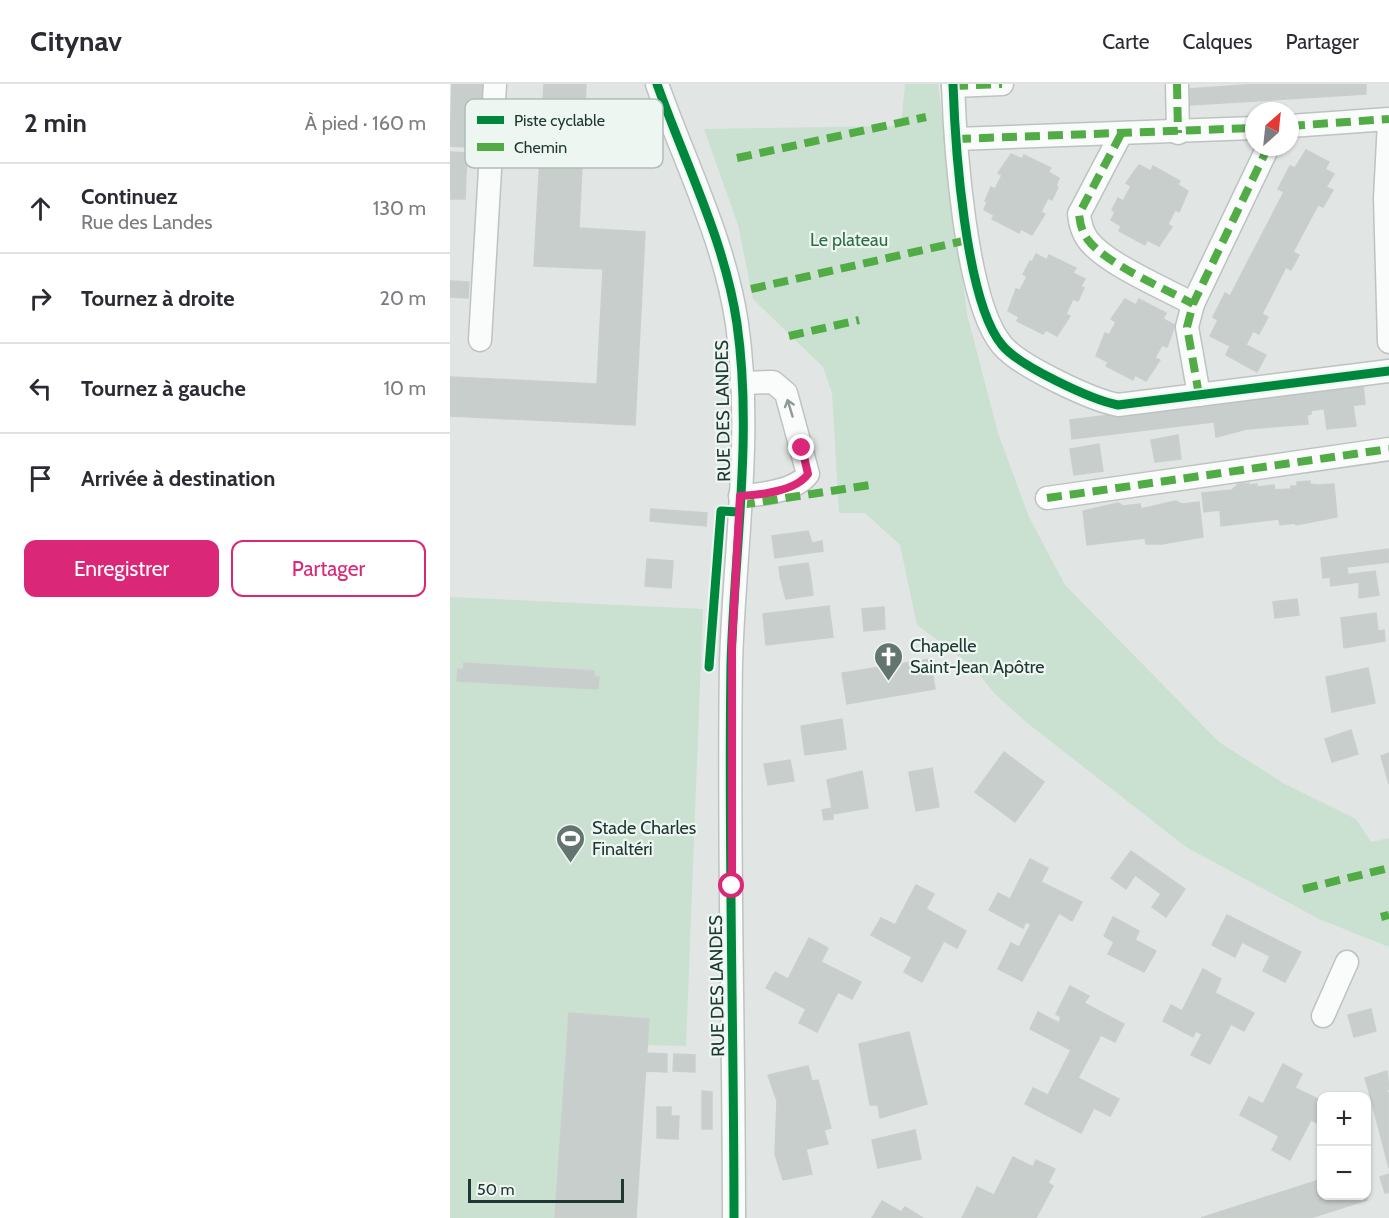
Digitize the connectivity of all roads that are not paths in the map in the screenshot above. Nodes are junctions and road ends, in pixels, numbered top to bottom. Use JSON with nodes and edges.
{"nodes":[{"id":1,"x":495,"y":84,"type":"edge"},
{"id":2,"x":657,"y":84,"type":"edge"},
{"id":3,"x":1002,"y":84,"type":"edge"},
{"id":4,"x":1177,"y":84,"type":"edge"},
{"id":5,"x":953,"y":85,"type":"edge"},
{"id":6,"x":494,"y":99,"type":"edge"},
{"id":7,"x":663,"y":99,"type":"edge"},
{"id":8,"x":663,"y":100,"type":"edge"},
{"id":9,"x":1389,"y":121,"type":"edge"},
{"id":10,"x":1299,"y":126,"type":"edge"},
{"id":11,"x":1245,"y":129,"type":"edge"},
{"id":12,"x":1178,"y":133,"type":"junction"},
{"id":13,"x":1121,"y":134,"type":"junction"},
{"id":14,"x":956,"y":140,"type":"junction"},
{"id":15,"x":1264,"y":156,"type":"edge"},
{"id":16,"x":490,"y":168,"type":"edge"},
{"id":17,"x":1193,"y":304,"type":"junction"},
{"id":18,"x":480,"y":340,"type":"dead end"},
{"id":19,"x":1389,"y":342,"type":"edge"},
{"id":20,"x":1389,"y":371,"type":"edge"},
{"id":21,"x":741,"y":382,"type":"junction"},
{"id":22,"x":1199,"y":395,"type":"junction"},
{"id":23,"x":1389,"y":449,"type":"edge"},
{"id":24,"x":740,"y":496,"type":"junction"},
{"id":25,"x":1047,"y":498,"type":"dead end"},
{"id":26,"x":1347,"y":962,"type":"dead end"},
{"id":27,"x":1323,"y":1016,"type":"dead end"},
{"id":28,"x":734,"y":1218,"type":"edge"}],
"edges":[{"from":1,"to":6,"type":"street"},
{"from":2,"to":7,"type":"street","name":"RUE DES LANDES"},
{"from":3,"to":5,"type":"street"},
{"from":4,"to":12,"type":"street"},
{"from":5,"to":14,"type":"street"},
{"from":8,"to":21,"type":"street","name":"RUE DES LANDES"},
{"from":9,"to":10,"type":"street"},
{"from":9,"to":19,"type":"street"},
{"from":11,"to":12,"type":"street"},
{"from":12,"to":13,"type":"street"},
{"from":13,"to":14,"type":"street"},
{"from":13,"to":17,"type":"street"},
{"from":14,"to":22,"type":"street"},
{"from":15,"to":17,"type":"street"},
{"from":16,"to":18,"type":"street"},
{"from":17,"to":22,"type":"street"},
{"from":20,"to":22,"type":"street"},
{"from":21,"to":24,"type":"street","name":"RUE DES LANDES"},
{"from":24,"to":21,"type":"street","one_way":true},
{"from":23,"to":25,"type":"street"},
{"from":24,"to":28,"type":"street","name":"RUE DES LANDES"},
{"from":26,"to":27,"type":"street"}]}
